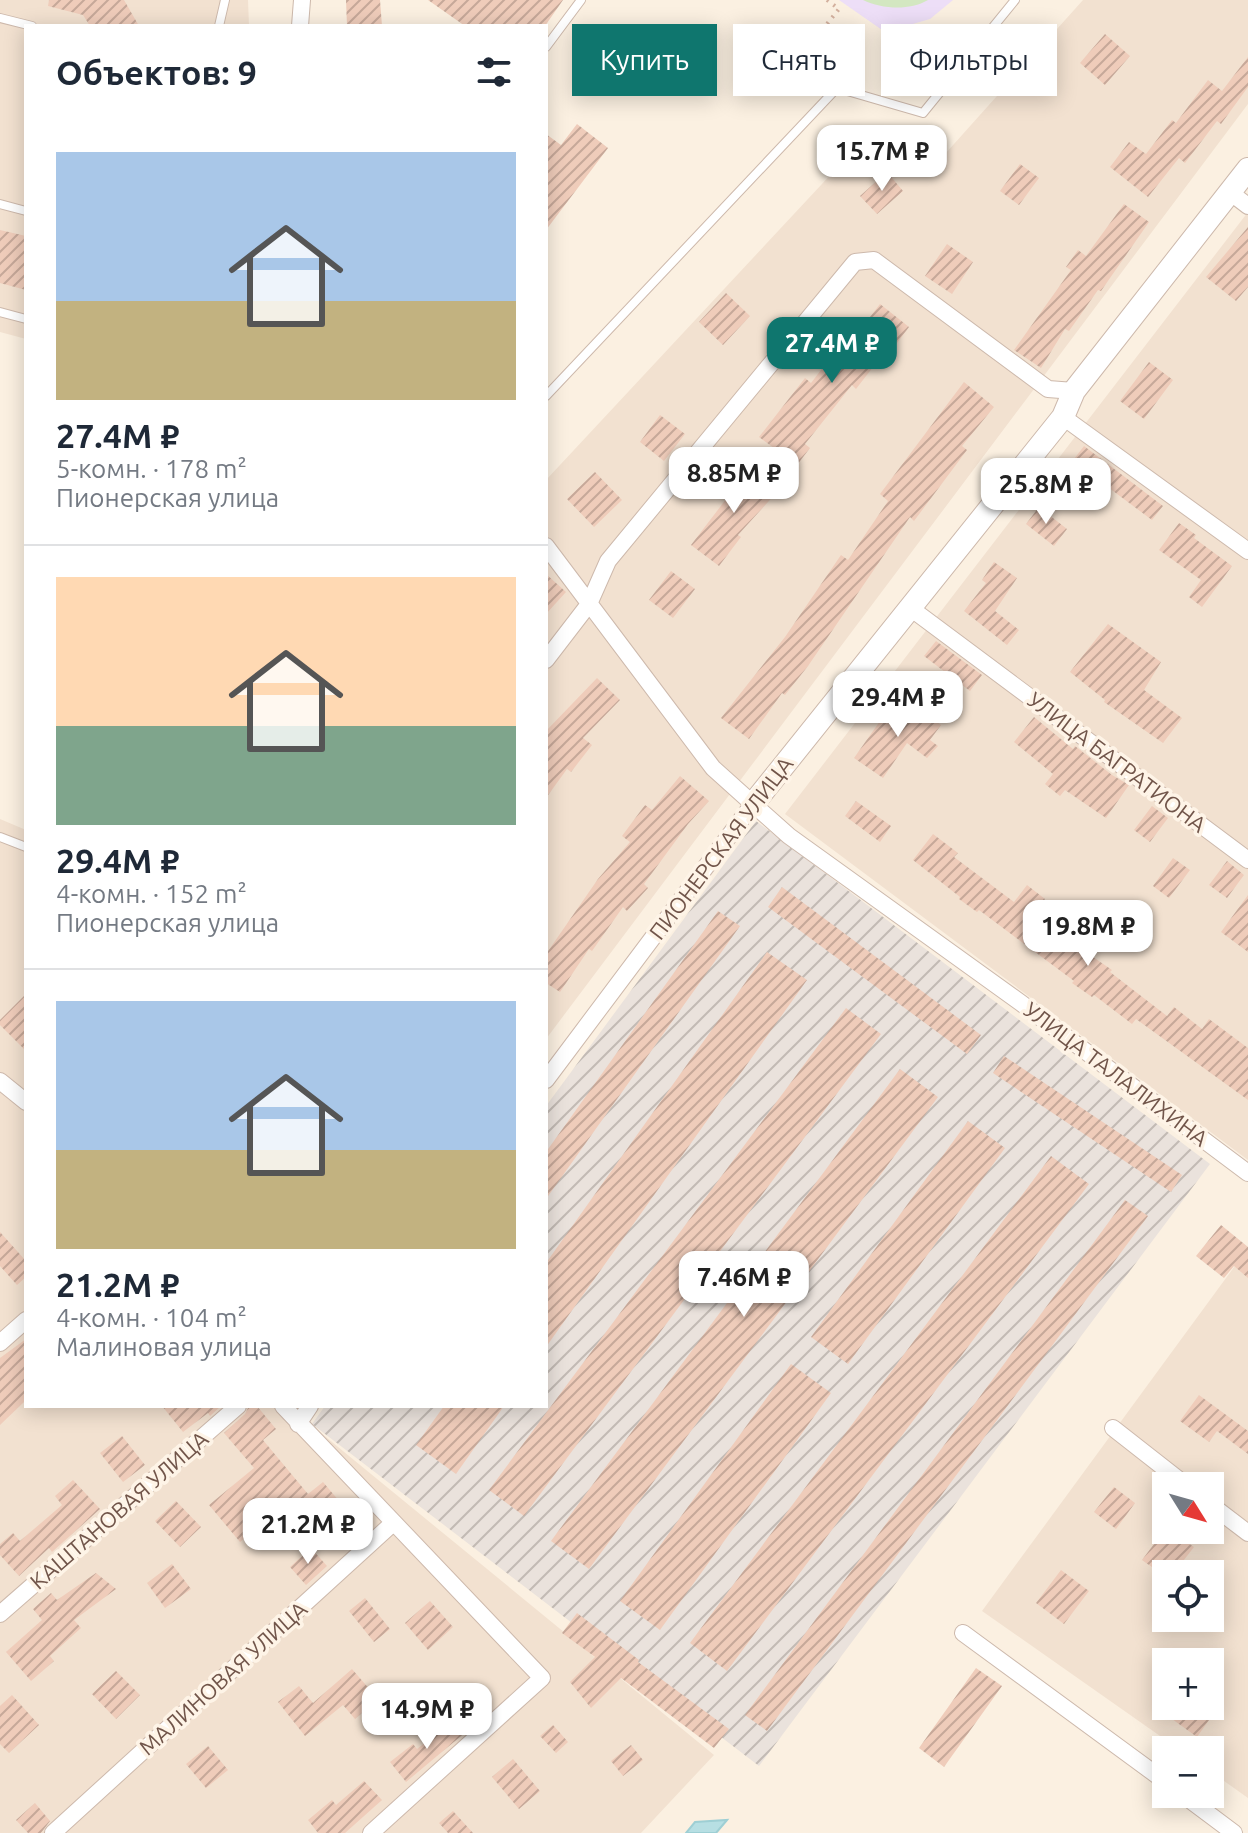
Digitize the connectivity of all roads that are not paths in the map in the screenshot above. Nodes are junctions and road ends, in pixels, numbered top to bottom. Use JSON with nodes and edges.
{"nodes":[{"id":1,"x":225,"y":0,"type":"edge"},
{"id":2,"x":302,"y":0,"type":"edge"},
{"id":3,"x":581,"y":0,"type":"edge"},
{"id":4,"x":1015,"y":0,"type":"edge"},
{"id":5,"x":0,"y":18,"type":"edge"},
{"id":6,"x":24,"y":24,"type":"edge"},
{"id":7,"x":219,"y":24,"type":"edge"},
{"id":8,"x":300,"y":24,"type":"edge"},
{"id":9,"x":548,"y":44,"type":"edge"},
{"id":10,"x":1248,"y":169,"type":"edge"},
{"id":11,"x":1240,"y":200,"type":"edge"},
{"id":12,"x":0,"y":204,"type":"edge"},
{"id":13,"x":24,"y":210,"type":"edge"},
{"id":14,"x":0,"y":312,"type":"edge"},
{"id":15,"x":24,"y":318,"type":"edge"},
{"id":16,"x":1074,"y":391,"type":"junction"},
{"id":17,"x":548,"y":394,"type":"edge"},
{"id":18,"x":1063,"y":417,"type":"junction"},
{"id":19,"x":548,"y":549,"type":"edge"},
{"id":20,"x":1248,"y":551,"type":"edge"},
{"id":21,"x":589,"y":604,"type":"junction"},
{"id":22,"x":909,"y":607,"type":"junction"},
{"id":23,"x":548,"y":657,"type":"edge"},
{"id":24,"x":753,"y":804,"type":"junction"},
{"id":25,"x":0,"y":837,"type":"edge"},
{"id":26,"x":24,"y":846,"type":"edge"},
{"id":27,"x":1248,"y":860,"type":"edge"},
{"id":28,"x":548,"y":1077,"type":"edge"},
{"id":29,"x":0,"y":1081,"type":"edge"},
{"id":30,"x":24,"y":1100,"type":"edge"},
{"id":31,"x":1248,"y":1173,"type":"edge"},
{"id":32,"x":24,"y":1322,"type":"edge"},
{"id":33,"x":0,"y":1343,"type":"edge"},
{"id":34,"x":236,"y":1408,"type":"edge"},
{"id":35,"x":285,"y":1408,"type":"edge"},
{"id":36,"x":309,"y":1408,"type":"edge"},
{"id":37,"x":298,"y":1424,"type":"junction"},
{"id":38,"x":1113,"y":1428,"type":"dead end"},
{"id":39,"x":1169,"y":1472,"type":"edge"},
{"id":40,"x":1224,"y":1515,"type":"edge"},
{"id":41,"x":393,"y":1523,"type":"junction"},
{"id":42,"x":1248,"y":1533,"type":"edge"},
{"id":43,"x":0,"y":1614,"type":"edge"},
{"id":44,"x":963,"y":1633,"type":"dead end"},
{"id":45,"x":1152,"y":1772,"type":"edge"},
{"id":46,"x":1201,"y":1808,"type":"edge"},
{"id":47,"x":53,"y":1833,"type":"edge"},
{"id":48,"x":371,"y":1833,"type":"edge"},
{"id":49,"x":1234,"y":1833,"type":"edge"}],
"edges":[{"from":1,"to":7,"type":"lane"},
{"from":2,"to":8,"type":"street"},
{"from":3,"to":9,"type":"lane"},
{"from":4,"to":17,"type":"lane"},
{"from":5,"to":6,"type":"lane"},
{"from":10,"to":11,"type":"street","name":"ПИОНЕРСКАЯ УЛИЦА"},
{"from":11,"to":16,"type":"street","name":"ПИОНЕРСКАЯ УЛИЦА"},
{"from":12,"to":13,"type":"lane"},
{"from":14,"to":15,"type":"lane"},
{"from":16,"to":18,"type":"street","name":"ПИОНЕРСКАЯ УЛИЦА"},
{"from":16,"to":21,"type":"street"},
{"from":18,"to":20,"type":"street"},
{"from":18,"to":22,"type":"street","name":"ПИОНЕРСКАЯ УЛИЦА"},
{"from":19,"to":21,"type":"street","name":"УЛИЦА ТАЛАЛИХИНА"},
{"from":21,"to":23,"type":"street"},
{"from":21,"to":24,"type":"street","name":"УЛИЦА ТАЛАЛИХИНА"},
{"from":22,"to":24,"type":"street","name":"ПИОНЕРСКАЯ УЛИЦА"},
{"from":22,"to":27,"type":"street","name":"УЛИЦА БАГРАТИОНА"},
{"from":24,"to":28,"type":"street","name":"ПИОНЕРСКАЯ УЛИЦА"},
{"from":24,"to":31,"type":"street","name":"УЛИЦА ТАЛАЛИХИНА"},
{"from":25,"to":26,"type":"lane"},
{"from":29,"to":30,"type":"street"},
{"from":32,"to":33,"type":"street"},
{"from":34,"to":43,"type":"street","name":"КАШТАНОВАЯ УЛИЦА"},
{"from":35,"to":37,"type":"street"},
{"from":36,"to":37,"type":"street"},
{"from":37,"to":41,"type":"street"},
{"from":38,"to":39,"type":"street"},
{"from":40,"to":42,"type":"street"},
{"from":41,"to":47,"type":"street","name":"МАЛИНОВАЯ УЛИЦА"},
{"from":41,"to":48,"type":"street"},
{"from":44,"to":45,"type":"street"},
{"from":46,"to":49,"type":"street"}]}
